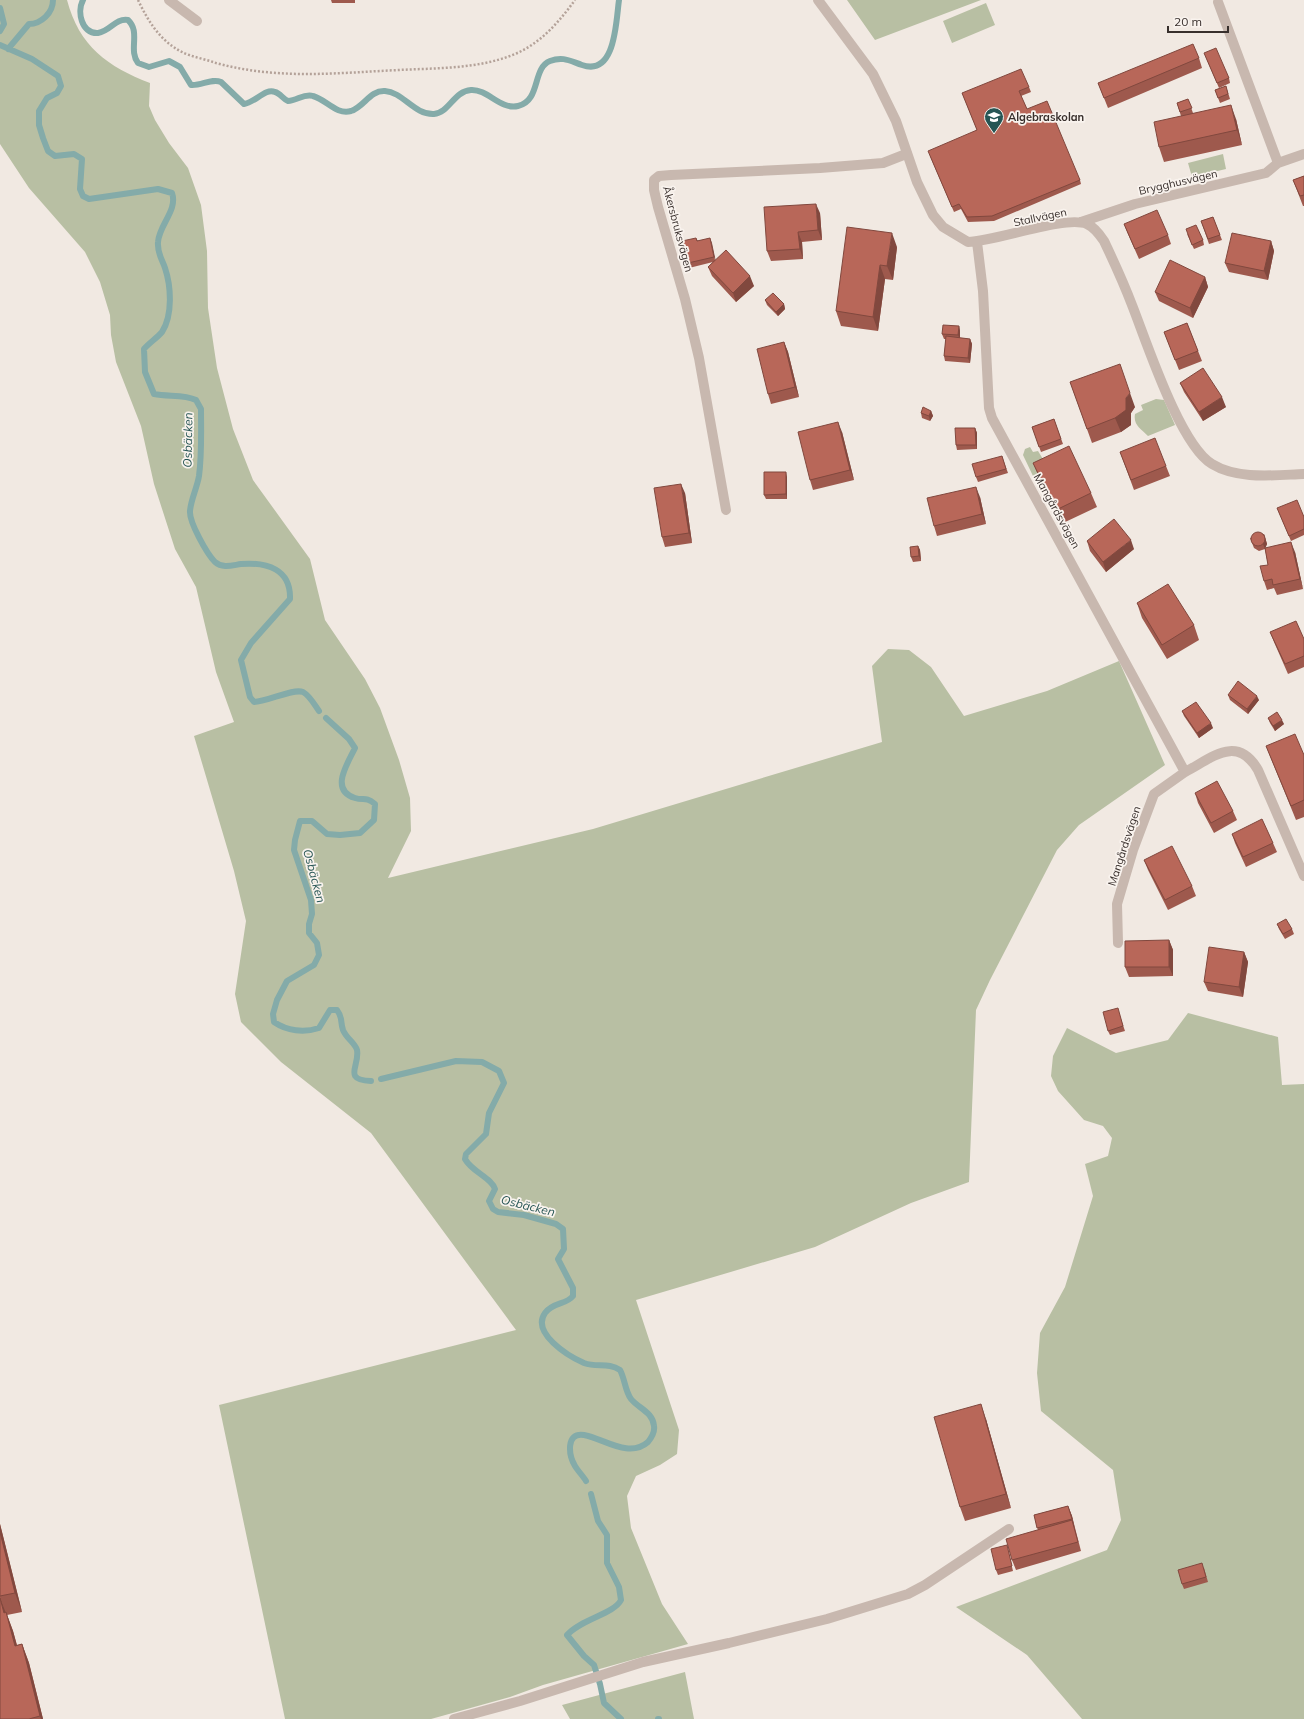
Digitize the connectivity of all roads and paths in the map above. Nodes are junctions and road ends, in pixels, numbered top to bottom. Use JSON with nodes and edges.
{"nodes":[{"id":1,"x":138,"y":0,"type":"edge"},
{"id":2,"x":169,"y":0,"type":"edge"},
{"id":3,"x":575,"y":0,"type":"edge"},
{"id":4,"x":818,"y":0,"type":"edge"},
{"id":5,"x":1218,"y":2,"type":"dead end"},
{"id":6,"x":196,"y":21,"type":"dead end"},
{"id":7,"x":906,"y":154,"type":"junction"},
{"id":8,"x":1304,"y":154,"type":"edge"},
{"id":9,"x":1278,"y":163,"type":"junction"},
{"id":10,"x":1080,"y":222,"type":"junction"},
{"id":11,"x":977,"y":242,"type":"junction"},
{"id":12,"x":1304,"y":474,"type":"edge"},
{"id":13,"x":726,"y":510,"type":"dead end"},
{"id":14,"x":1185,"y":772,"type":"junction"},
{"id":15,"x":1304,"y":876,"type":"edge"},
{"id":16,"x":1118,"y":943,"type":"dead end"},
{"id":17,"x":1009,"y":1529,"type":"dead end"},
{"id":18,"x":454,"y":1719,"type":"edge"}],
"edges":[{"from":1,"to":3,"type":"path"},
{"from":2,"to":6,"type":"street"},
{"from":4,"to":7,"type":"street","name":"Stallvägen"},
{"from":5,"to":9,"type":"street"},
{"from":7,"to":11,"type":"street","name":"Stallvägen"},
{"from":7,"to":13,"type":"street","name":"Åkersbruksvägen"},
{"from":8,"to":9,"type":"street","name":"Brygghusvägen"},
{"from":9,"to":10,"type":"street","name":"Brygghusvägen"},
{"from":10,"to":11,"type":"street","name":"Stallvägen"},
{"from":10,"to":12,"type":"street","name":"Stallvägen"},
{"from":11,"to":14,"type":"street","name":"Mangårdsvägen"},
{"from":14,"to":15,"type":"street","name":"Mangårdsvägen"},
{"from":14,"to":16,"type":"street","name":"Mangårdsvägen"},
{"from":17,"to":18,"type":"street"}]}
